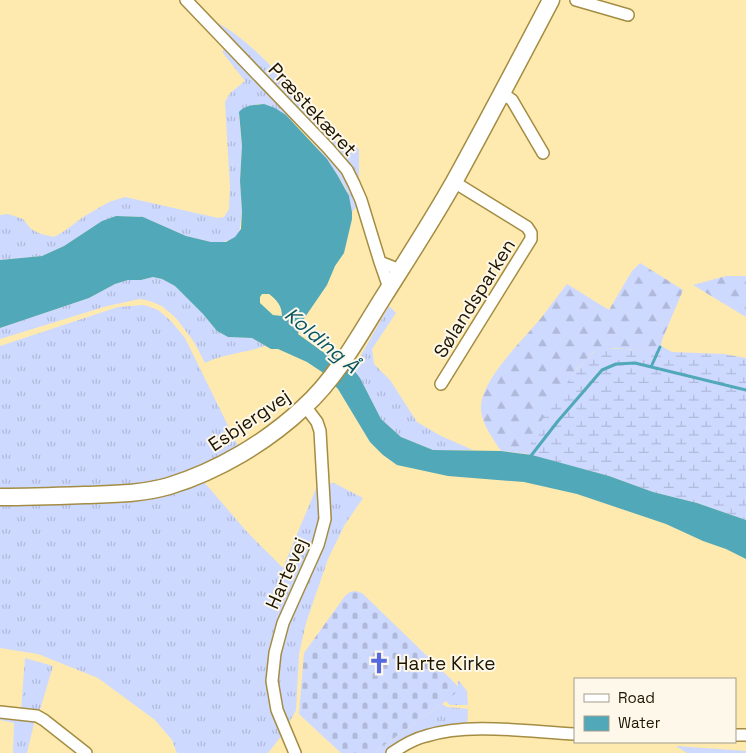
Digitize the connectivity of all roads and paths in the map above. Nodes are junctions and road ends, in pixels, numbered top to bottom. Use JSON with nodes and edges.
{"nodes":[{"id":1,"x":186,"y":0,"type":"edge"},
{"id":2,"x":551,"y":0,"type":"edge"},
{"id":3,"x":576,"y":0,"type":"edge"},
{"id":4,"x":628,"y":14,"type":"dead end"},
{"id":5,"x":502,"y":94,"type":"junction"},
{"id":6,"x":543,"y":153,"type":"dead end"},
{"id":7,"x":454,"y":182,"type":"junction"},
{"id":8,"x":380,"y":262,"type":"junction"},
{"id":9,"x":400,"y":270,"type":"junction"},
{"id":10,"x":389,"y":288,"type":"junction"},
{"id":11,"x":441,"y":384,"type":"dead end"},
{"id":12,"x":306,"y":406,"type":"junction"},
{"id":13,"x":0,"y":497,"type":"edge"},
{"id":14,"x":0,"y":712,"type":"edge"},
{"id":15,"x":574,"y":734,"type":"edge"},
{"id":16,"x":86,"y":753,"type":"edge"},
{"id":17,"x":295,"y":753,"type":"edge"},
{"id":18,"x":392,"y":753,"type":"edge"}],
"edges":[{"from":1,"to":8,"type":"street","name":"Præstekæret"},
{"from":2,"to":5,"type":"main road","name":"Esbjergvej"},
{"from":3,"to":4,"type":"street"},
{"from":5,"to":6,"type":"street"},
{"from":5,"to":7,"type":"main road","name":"Esbjergvej"},
{"from":7,"to":9,"type":"main road","name":"Esbjergvej"},
{"from":7,"to":11,"type":"street","name":"Sølandsparken"},
{"from":8,"to":9,"type":"street"},
{"from":8,"to":10,"type":"street","name":"Præstekæret"},
{"from":9,"to":10,"type":"main road","name":"Esbjergvej"},
{"from":10,"to":12,"type":"main road","name":"Esbjergvej"},
{"from":12,"to":13,"type":"main road","name":"Esbjergvej"},
{"from":12,"to":17,"type":"street","name":"Hartevej"},
{"from":14,"to":16,"type":"street"},
{"from":15,"to":18,"type":"street"}]}
